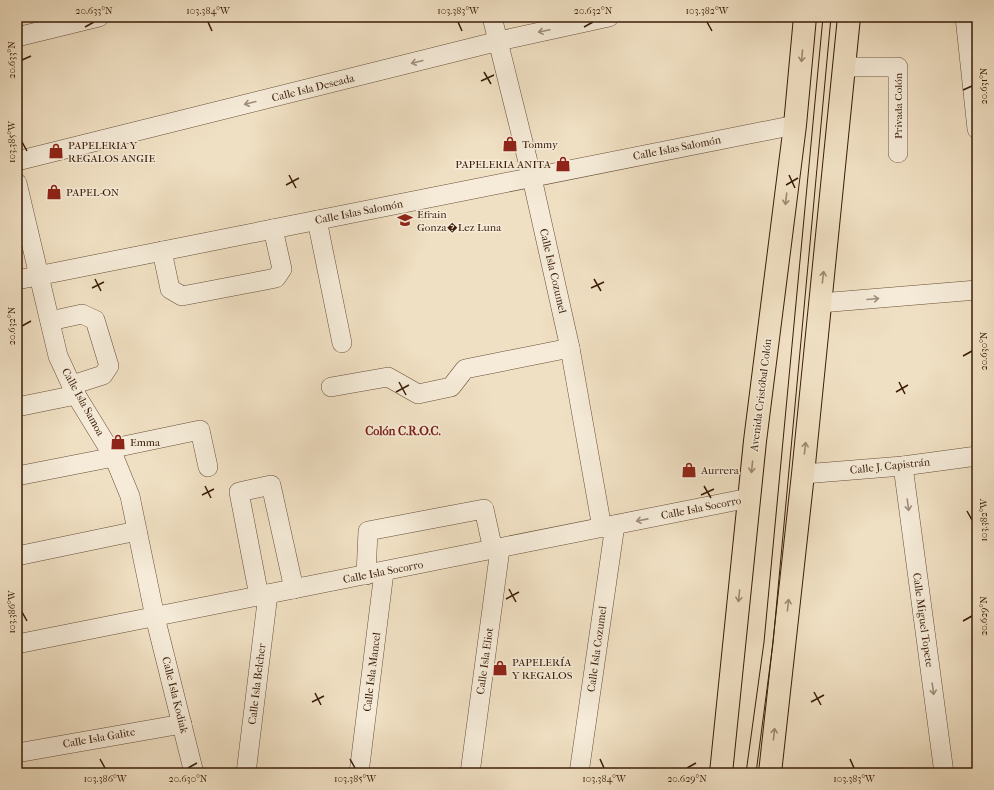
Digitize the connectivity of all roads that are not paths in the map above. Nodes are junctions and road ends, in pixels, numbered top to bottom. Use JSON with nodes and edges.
{"nodes":[{"id":1,"x":98,"y":17,"type":"edge"},
{"id":2,"x":492,"y":17,"type":"edge"},
{"id":3,"x":609,"y":17,"type":"edge"},
{"id":4,"x":805,"y":17,"type":"edge"},
{"id":5,"x":849,"y":17,"type":"edge"},
{"id":6,"x":965,"y":17,"type":"edge"},
{"id":7,"x":17,"y":37,"type":"edge"},
{"id":8,"x":499,"y":41,"type":"junction"},
{"id":9,"x":843,"y":67,"type":"junction"},
{"id":10,"x":795,"y":125,"type":"junction"},
{"id":11,"x":977,"y":129,"type":"edge"},
{"id":12,"x":898,"y":153,"type":"dead end"},
{"id":13,"x":17,"y":161,"type":"edge"},
{"id":14,"x":532,"y":178,"type":"junction"},
{"id":15,"x":17,"y":183,"type":"edge"},
{"id":16,"x":317,"y":220,"type":"junction"},
{"id":17,"x":273,"y":229,"type":"junction"},
{"id":18,"x":162,"y":251,"type":"junction"},
{"id":19,"x":40,"y":275,"type":"junction"},
{"id":20,"x":17,"y":280,"type":"edge"},
{"id":21,"x":977,"y":290,"type":"edge"},
{"id":22,"x":820,"y":303,"type":"junction"},
{"id":23,"x":50,"y":321,"type":"junction"},
{"id":24,"x":342,"y":343,"type":"dead end"},
{"id":25,"x":570,"y":348,"type":"junction"},
{"id":26,"x":331,"y":387,"type":"dead end"},
{"id":27,"x":74,"y":390,"type":"junction"},
{"id":28,"x":17,"y":407,"type":"edge"},
{"id":29,"x":111,"y":453,"type":"junction"},
{"id":30,"x":977,"y":456,"type":"edge"},
{"id":31,"x":903,"y":466,"type":"junction"},
{"id":32,"x":208,"y":467,"type":"dead end"},
{"id":33,"x":803,"y":474,"type":"junction"},
{"id":34,"x":17,"y":476,"type":"edge"},
{"id":35,"x":749,"y":498,"type":"junction"},
{"id":36,"x":608,"y":527,"type":"junction"},
{"id":37,"x":137,"y":531,"type":"junction"},
{"id":38,"x":496,"y":549,"type":"junction"},
{"id":39,"x":17,"y":556,"type":"edge"},
{"id":40,"x":375,"y":574,"type":"junction"},
{"id":41,"x":294,"y":590,"type":"junction"},
{"id":42,"x":264,"y":595,"type":"junction"},
{"id":43,"x":155,"y":617,"type":"junction"},
{"id":44,"x":17,"y":644,"type":"edge"},
{"id":45,"x":182,"y":724,"type":"junction"},
{"id":46,"x":17,"y":753,"type":"edge"},
{"id":47,"x":194,"y":773,"type":"edge"},
{"id":48,"x":246,"y":773,"type":"edge"},
{"id":49,"x":359,"y":773,"type":"edge"},
{"id":50,"x":470,"y":773,"type":"edge"},
{"id":51,"x":579,"y":773,"type":"edge"},
{"id":52,"x":721,"y":773,"type":"edge"},
{"id":53,"x":770,"y":773,"type":"edge"},
{"id":54,"x":944,"y":773,"type":"edge"}],
"edges":[{"from":1,"to":7,"type":"street"},
{"from":2,"to":8,"type":"street","name":"Calle Isla Cozumel"},
{"from":3,"to":8,"type":"street","name":"Calle Isla Deseada","one_way":true},
{"from":4,"to":10,"type":"main road","name":"Avenida Cristóbal Colón","one_way":true},
{"from":5,"to":9,"type":"main road"},
{"from":6,"to":11,"type":"street"},
{"from":8,"to":13,"type":"street","name":"Calle Isla Deseada","one_way":true},
{"from":8,"to":14,"type":"street","name":"Calle Isla Cozumel"},
{"from":9,"to":12,"type":"street","name":"Privada Colón"},
{"from":22,"to":9,"type":"main road","one_way":true},
{"from":10,"to":14,"type":"street","name":"Calle Islas Salomón"},
{"from":10,"to":35,"type":"main road","name":"Avenida Cristóbal Colón","one_way":true},
{"from":14,"to":16,"type":"street","name":"Calle Islas Salomón"},
{"from":14,"to":25,"type":"street","name":"Calle Isla Cozumel"},
{"from":15,"to":19,"type":"street","name":"Calle Isla Samoa"},
{"from":16,"to":17,"type":"street","name":"Calle Islas Salomón"},
{"from":16,"to":24,"type":"street"},
{"from":17,"to":18,"type":"street","name":"Calle Islas Salomón"},
{"from":17,"to":18,"type":"street"},
{"from":18,"to":19,"type":"street","name":"Calle Islas Salomón"},
{"from":19,"to":20,"type":"street","name":"Calle Islas Salomón"},
{"from":19,"to":23,"type":"street","name":"Calle Isla Samoa"},
{"from":22,"to":21,"type":"street","one_way":true},
{"from":33,"to":22,"type":"main road","one_way":true},
{"from":23,"to":27,"type":"street","name":"Calle Isla Samoa"},
{"from":23,"to":27,"type":"street"},
{"from":25,"to":26,"type":"street"},
{"from":25,"to":36,"type":"street","name":"Calle Isla Cozumel"},
{"from":27,"to":28,"type":"street"},
{"from":27,"to":29,"type":"street","name":"Calle Isla Samoa"},
{"from":29,"to":32,"type":"street"},
{"from":29,"to":34,"type":"street"},
{"from":29,"to":37,"type":"street","name":"Calle Isla Samoa"},
{"from":30,"to":31,"type":"street","name":"Calle J. Capistrán"},
{"from":31,"to":33,"type":"street","name":"Calle J. Capistrán"},
{"from":31,"to":54,"type":"street","name":"Calle Miguel Topete","one_way":true},
{"from":53,"to":33,"type":"main road","one_way":true},
{"from":35,"to":36,"type":"street","name":"Calle Isla Socorro","one_way":true},
{"from":35,"to":52,"type":"main road","name":"Avenida Cristóbal Colón","one_way":true},
{"from":36,"to":38,"type":"street","name":"Calle Isla Socorro"},
{"from":36,"to":51,"type":"street","name":"Calle Isla Cozumel"},
{"from":37,"to":39,"type":"street"},
{"from":37,"to":43,"type":"street","name":"Calle Isla Samoa"},
{"from":38,"to":40,"type":"street","name":"Calle Isla Socorro"},
{"from":38,"to":40,"type":"street","name":"Calle Isla Mancel"},
{"from":38,"to":50,"type":"street","name":"Calle Isla Eliot"},
{"from":40,"to":41,"type":"street","name":"Calle Isla Socorro"},
{"from":40,"to":49,"type":"street","name":"Calle Isla Mancel"},
{"from":41,"to":42,"type":"street","name":"Calle Isla Socorro"},
{"from":41,"to":42,"type":"street","name":"Calle Isla Belcher"},
{"from":42,"to":43,"type":"street","name":"Calle Isla Socorro"},
{"from":42,"to":48,"type":"street","name":"Calle Isla Belcher"},
{"from":43,"to":44,"type":"street","name":"Calle Isla Socorro"},
{"from":43,"to":45,"type":"street","name":"Calle Isla Kodiak"},
{"from":45,"to":46,"type":"street","name":"Calle Isla Galite"},
{"from":45,"to":47,"type":"street","name":"Calle Isla Kodiak"}]}
